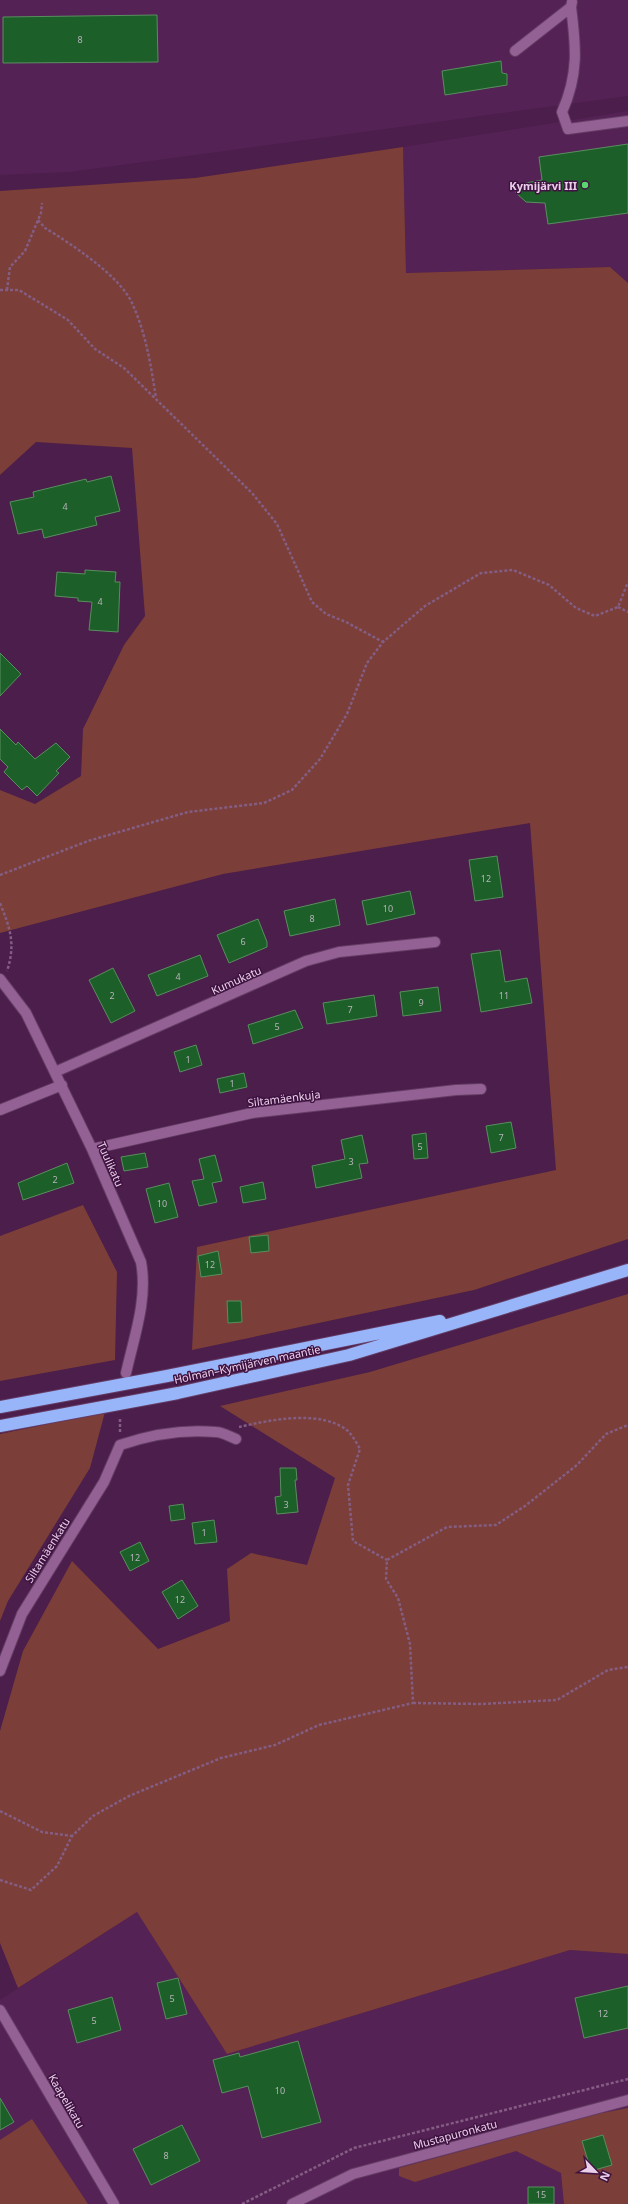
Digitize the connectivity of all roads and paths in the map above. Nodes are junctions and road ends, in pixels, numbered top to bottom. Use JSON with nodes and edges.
{"nodes":[{"id":1,"x":572,"y":3,"type":"edge"},
{"id":2,"x":515,"y":51,"type":"dead end"},
{"id":3,"x":628,"y":122,"type":"edge"},
{"id":4,"x":42,"y":203,"type":"dead end"},
{"id":5,"x":38,"y":220,"type":"junction"},
{"id":6,"x":0,"y":290,"type":"edge"},
{"id":7,"x":7,"y":290,"type":"junction"},
{"id":8,"x":157,"y":400,"type":"junction"},
{"id":9,"x":628,"y":582,"type":"edge"},
{"id":10,"x":618,"y":607,"type":"junction"},
{"id":11,"x":628,"y":612,"type":"edge"},
{"id":12,"x":383,"y":642,"type":"junction"},
{"id":13,"x":0,"y":874,"type":"edge"},
{"id":14,"x":0,"y":902,"type":"edge"},
{"id":15,"x":435,"y":942,"type":"dead end"},
{"id":16,"x":2,"y":981,"type":"edge"},
{"id":17,"x":55,"y":1072,"type":"junction"},
{"id":18,"x":62,"y":1085,"type":"junction"},
{"id":19,"x":481,"y":1089,"type":"dead end"},
{"id":20,"x":0,"y":1110,"type":"edge"},
{"id":21,"x":92,"y":1149,"type":"junction"},
{"id":22,"x":628,"y":1270,"type":"edge"},
{"id":23,"x":496,"y":1310,"type":"junction"},
{"id":24,"x":126,"y":1373,"type":"dead end"},
{"id":25,"x":0,"y":1407,"type":"edge"},
{"id":26,"x":628,"y":1425,"type":"edge"},
{"id":27,"x":0,"y":1426,"type":"edge"},
{"id":28,"x":218,"y":1432,"type":"junction"},
{"id":29,"x":236,"y":1439,"type":"dead end"},
{"id":30,"x":387,"y":1560,"type":"junction"},
{"id":31,"x":628,"y":1667,"type":"edge"},
{"id":32,"x":0,"y":1671,"type":"edge"},
{"id":33,"x":413,"y":1703,"type":"junction"},
{"id":34,"x":0,"y":1811,"type":"edge"},
{"id":35,"x":72,"y":1836,"type":"junction"},
{"id":36,"x":0,"y":1880,"type":"edge"},
{"id":37,"x":0,"y":2010,"type":"edge"},
{"id":38,"x":628,"y":2079,"type":"edge"},
{"id":39,"x":628,"y":2100,"type":"edge"},
{"id":40,"x":114,"y":2204,"type":"edge"},
{"id":41,"x":242,"y":2204,"type":"edge"},
{"id":42,"x":292,"y":2204,"type":"edge"}],
"edges":[{"from":1,"to":2,"type":"street"},
{"from":1,"to":3,"type":"street"},
{"from":4,"to":5,"type":"path"},
{"from":5,"to":7,"type":"path"},
{"from":5,"to":8,"type":"path"},
{"from":6,"to":7,"type":"path"},
{"from":7,"to":8,"type":"path"},
{"from":8,"to":12,"type":"path"},
{"from":9,"to":10,"type":"path"},
{"from":10,"to":11,"type":"path"},
{"from":10,"to":12,"type":"path"},
{"from":12,"to":13,"type":"path"},
{"from":14,"to":16,"type":"path"},
{"from":15,"to":17,"type":"street","name":"Kumukatu"},
{"from":16,"to":17,"type":"street","name":"Tuulikatu"},
{"from":17,"to":18,"type":"street","name":"Tuulikatu"},
{"from":18,"to":20,"type":"street"},
{"from":18,"to":21,"type":"street","name":"Tuulikatu"},
{"from":19,"to":21,"type":"street","name":"Siltamäenkuja"},
{"from":21,"to":24,"type":"street","name":"Tuulikatu"},
{"from":22,"to":23,"type":"highway","name":"Holman–Kymijärven maantie"},
{"from":23,"to":25,"type":"highway","name":"Holman–Kymijärven maantie"},
{"from":23,"to":27,"type":"highway","name":"Holman–Kymijärven maantie"},
{"from":26,"to":30,"type":"path"},
{"from":28,"to":29,"type":"street"},
{"from":28,"to":30,"type":"path"},
{"from":28,"to":32,"type":"street","name":"Siltamäenkatu"},
{"from":30,"to":33,"type":"path"},
{"from":31,"to":33,"type":"path"},
{"from":33,"to":35,"type":"path"},
{"from":34,"to":35,"type":"path"},
{"from":35,"to":36,"type":"path"},
{"from":37,"to":40,"type":"street","name":"Kaapelikatu"},
{"from":38,"to":41,"type":"path"},
{"from":39,"to":42,"type":"street","name":"Mustapuronkatu"}]}
